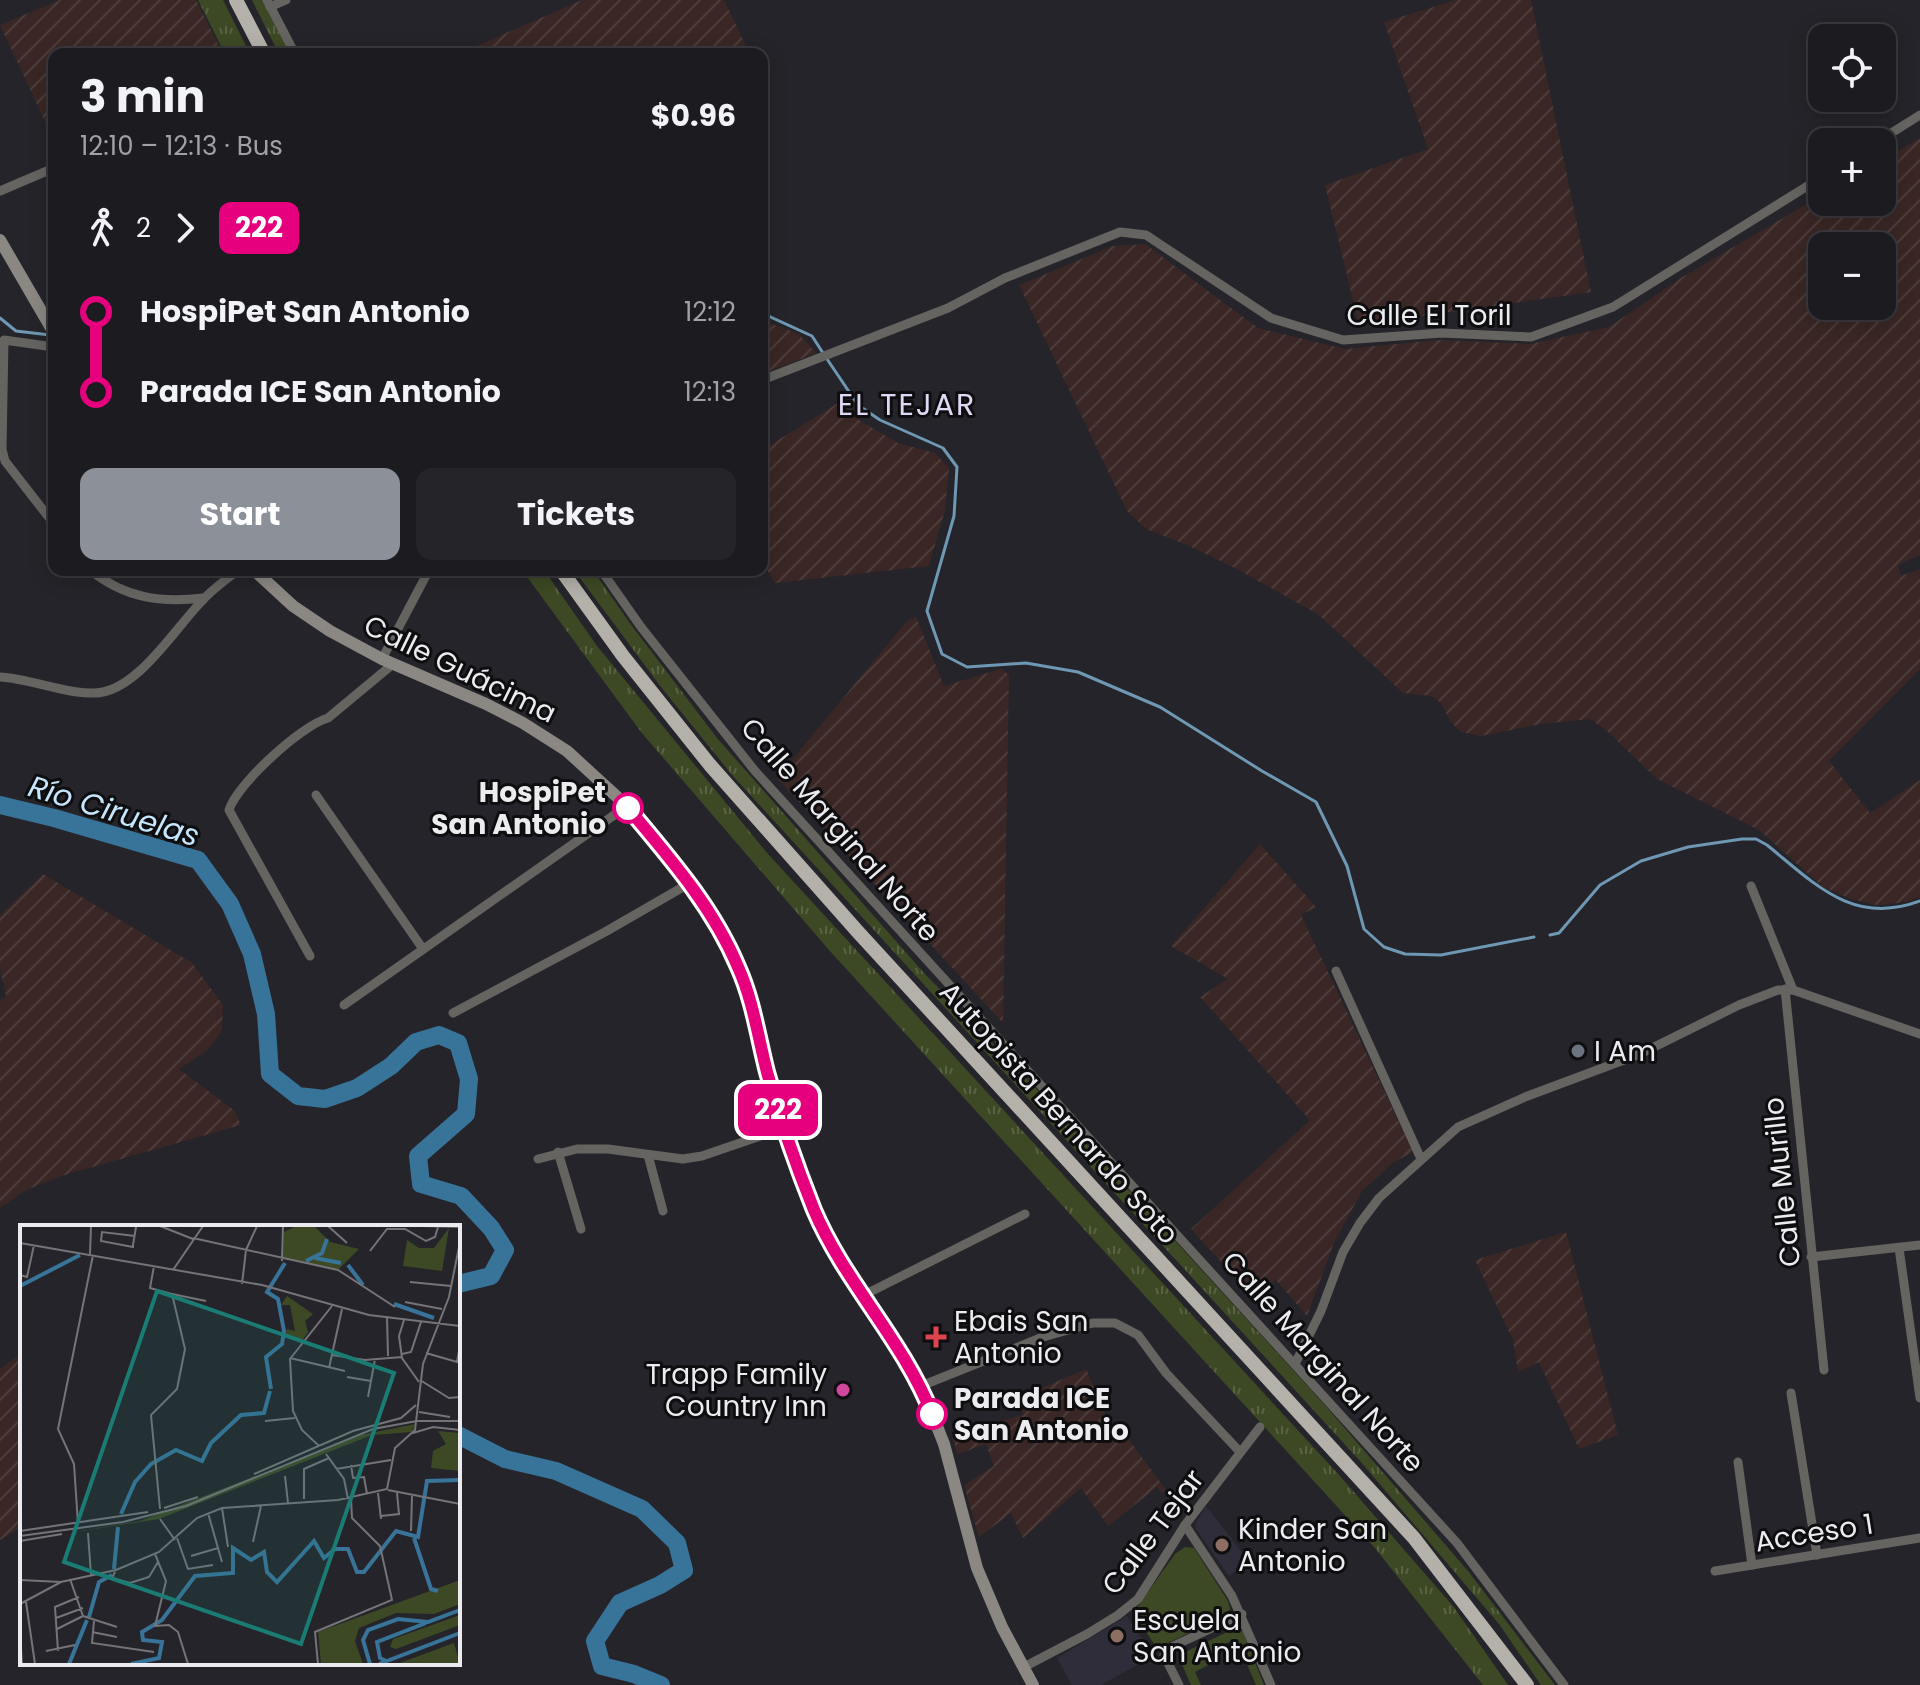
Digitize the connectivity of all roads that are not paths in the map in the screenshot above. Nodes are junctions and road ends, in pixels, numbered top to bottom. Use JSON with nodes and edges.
{"nodes":[{"id":1,"x":236,"y":0,"type":"edge"},
{"id":2,"x":286,"y":0,"type":"edge"},
{"id":3,"x":268,"y":3,"type":"edge"},
{"id":4,"x":261,"y":48,"type":"edge"},
{"id":5,"x":292,"y":48,"type":"edge"},
{"id":6,"x":1920,"y":115,"type":"edge"},
{"id":7,"x":1896,"y":130,"type":"edge"},
{"id":8,"x":48,"y":171,"type":"edge"},
{"id":9,"x":1808,"y":186,"type":"edge"},
{"id":10,"x":0,"y":191,"type":"edge"},
{"id":11,"x":0,"y":240,"type":"edge"},
{"id":12,"x":48,"y":324,"type":"edge"},
{"id":13,"x":48,"y":346,"type":"edge"},
{"id":14,"x":768,"y":378,"type":"edge"},
{"id":15,"x":48,"y":517,"type":"edge"},
{"id":16,"x":99,"y":576,"type":"edge"},
{"id":17,"x":230,"y":576,"type":"edge"},
{"id":18,"x":260,"y":576,"type":"edge"},
{"id":19,"x":427,"y":576,"type":"edge"},
{"id":20,"x":565,"y":576,"type":"edge"},
{"id":21,"x":605,"y":576,"type":"edge"},
{"id":22,"x":203,"y":598,"type":"junction"},
{"id":23,"x":391,"y":663,"type":"junction"},
{"id":24,"x":0,"y":677,"type":"edge"},
{"id":25,"x":316,"y":795,"type":"dead end"},
{"id":26,"x":627,"y":806,"type":"junction"},
{"id":27,"x":690,"y":883,"type":"junction"},
{"id":28,"x":1751,"y":886,"type":"dead end"},
{"id":29,"x":423,"y":949,"type":"junction"},
{"id":30,"x":310,"y":956,"type":"dead end"},
{"id":31,"x":1336,"y":971,"type":"dead end"},
{"id":32,"x":1789,"y":990,"type":"junction"},
{"id":33,"x":344,"y":1005,"type":"dead end"},
{"id":34,"x":453,"y":1013,"type":"dead end"},
{"id":35,"x":1920,"y":1034,"type":"edge"},
{"id":36,"x":784,"y":1128,"type":"junction"},
{"id":37,"x":558,"y":1152,"type":"junction"},
{"id":38,"x":648,"y":1155,"type":"junction"},
{"id":39,"x":538,"y":1159,"type":"dead end"},
{"id":40,"x":1421,"y":1159,"type":"junction"},
{"id":41,"x":663,"y":1211,"type":"dead end"},
{"id":42,"x":1025,"y":1214,"type":"dead end"},
{"id":43,"x":581,"y":1229,"type":"dead end"},
{"id":44,"x":1920,"y":1245,"type":"edge"},
{"id":45,"x":1899,"y":1248,"type":"junction"},
{"id":46,"x":1811,"y":1257,"type":"junction"},
{"id":47,"x":862,"y":1296,"type":"junction"},
{"id":48,"x":1295,"y":1364,"type":"junction"},
{"id":49,"x":1824,"y":1370,"type":"dead end"},
{"id":50,"x":921,"y":1386,"type":"junction"},
{"id":51,"x":1791,"y":1393,"type":"dead end"},
{"id":52,"x":1920,"y":1398,"type":"edge"},
{"id":53,"x":1260,"y":1427,"type":"dead end"},
{"id":54,"x":1240,"y":1452,"type":"junction"},
{"id":55,"x":1738,"y":1462,"type":"dead end"},
{"id":56,"x":1185,"y":1525,"type":"junction"},
{"id":57,"x":1920,"y":1538,"type":"edge"},
{"id":58,"x":1817,"y":1555,"type":"junction"},
{"id":59,"x":1752,"y":1565,"type":"junction"},
{"id":60,"x":1715,"y":1571,"type":"dead end"},
{"id":61,"x":1242,"y":1614,"type":"junction"},
{"id":62,"x":1024,"y":1667,"type":"junction"},
{"id":63,"x":1030,"y":1684,"type":"edge"},
{"id":64,"x":1179,"y":1685,"type":"edge"},
{"id":65,"x":1271,"y":1685,"type":"edge"},
{"id":66,"x":1527,"y":1685,"type":"edge"},
{"id":67,"x":1564,"y":1685,"type":"edge"}],
"edges":[{"from":1,"to":4,"type":"highway"},
{"from":2,"to":3,"type":"street"},
{"from":3,"to":5,"type":"street"},
{"from":6,"to":7,"type":"street"},
{"from":8,"to":10,"type":"street"},
{"from":9,"to":14,"type":"street","name":"Calle El Toril"},
{"from":11,"to":12,"type":"main road"},
{"from":13,"to":15,"type":"street"},
{"from":16,"to":22,"type":"street"},
{"from":17,"to":22,"type":"street"},
{"from":18,"to":23,"type":"main road","name":"Calle Guácima"},
{"from":19,"to":23,"type":"street"},
{"from":20,"to":66,"type":"highway","name":"Autopista Bernardo Soto"},
{"from":21,"to":48,"type":"street","name":"Calle Marginal Norte"},
{"from":22,"to":24,"type":"street"},
{"from":23,"to":26,"type":"main road","name":"Calle Guácima"},
{"from":23,"to":30,"type":"street"},
{"from":25,"to":29,"type":"street"},
{"from":26,"to":27,"type":"main road","name":"Calle Guácima"},
{"from":26,"to":29,"type":"street"},
{"from":27,"to":34,"type":"street"},
{"from":27,"to":36,"type":"main road","name":"Calle Guácima"},
{"from":28,"to":32,"type":"street","name":"Calle Murillo"},
{"from":29,"to":33,"type":"street"},
{"from":31,"to":40,"type":"street"},
{"from":32,"to":35,"type":"street"},
{"from":32,"to":40,"type":"street"},
{"from":32,"to":46,"type":"street","name":"Calle Murillo"},
{"from":36,"to":38,"type":"street"},
{"from":36,"to":47,"type":"main road","name":"Calle Guácima"},
{"from":37,"to":38,"type":"street"},
{"from":37,"to":39,"type":"street"},
{"from":37,"to":43,"type":"street"},
{"from":38,"to":41,"type":"street"},
{"from":40,"to":48,"type":"street"},
{"from":42,"to":47,"type":"street"},
{"from":44,"to":45,"type":"street"},
{"from":45,"to":46,"type":"street"},
{"from":45,"to":52,"type":"street"},
{"from":46,"to":49,"type":"street","name":"Calle Murillo"},
{"from":47,"to":50,"type":"main road","name":"Calle Guácima"},
{"from":48,"to":67,"type":"street","name":"Calle Marginal Norte"},
{"from":50,"to":54,"type":"street"},
{"from":50,"to":62,"type":"main road","name":"Calle Guácima"},
{"from":51,"to":58,"type":"street"},
{"from":53,"to":54,"type":"street","name":"Calle Tejar"},
{"from":54,"to":56,"type":"street","name":"Calle Tejar"},
{"from":55,"to":59,"type":"street"},
{"from":56,"to":61,"type":"street"},
{"from":56,"to":62,"type":"street","name":"Calle Tejar"},
{"from":57,"to":58,"type":"street","name":"Acceso 1"},
{"from":58,"to":59,"type":"street","name":"Acceso 1"},
{"from":59,"to":60,"type":"street","name":"Acceso 1"},
{"from":61,"to":64,"type":"street"},
{"from":61,"to":65,"type":"street"},
{"from":62,"to":63,"type":"main road","name":"Calle Guácima"}]}
